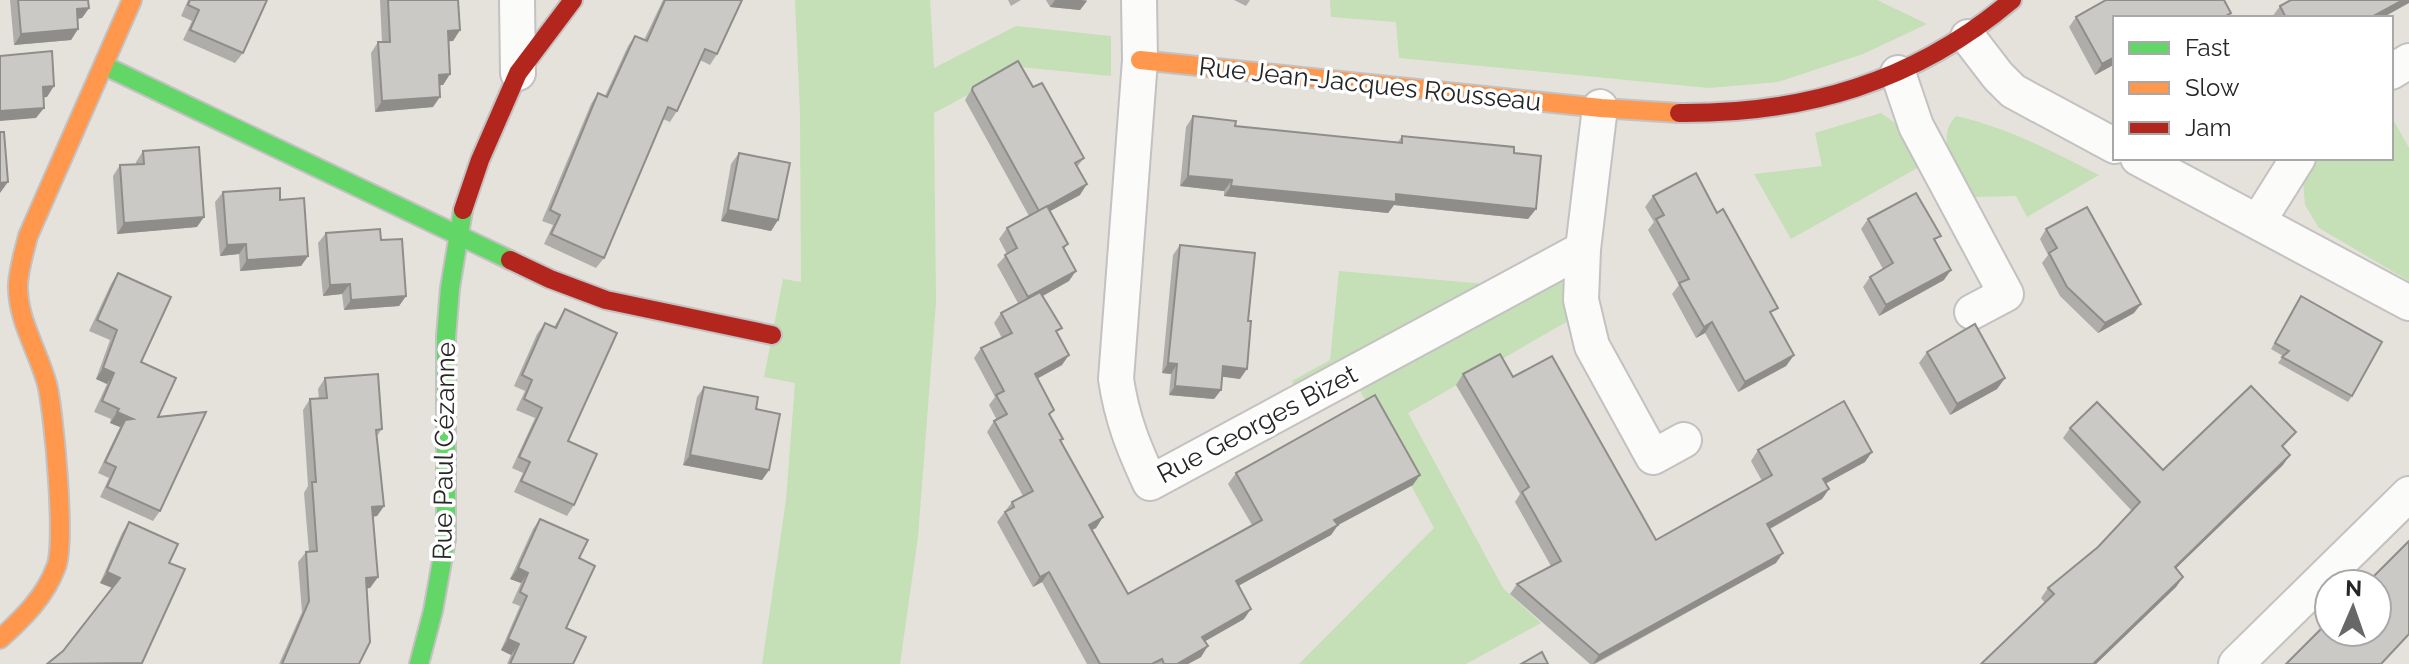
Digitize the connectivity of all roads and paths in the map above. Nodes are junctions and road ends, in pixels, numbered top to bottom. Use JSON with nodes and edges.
{"nodes":[{"id":1,"x":132,"y":0,"type":"edge"},
{"id":2,"x":517,"y":0,"type":"edge"},
{"id":3,"x":573,"y":0,"type":"edge"},
{"id":4,"x":1139,"y":0,"type":"edge"},
{"id":5,"x":2012,"y":0,"type":"edge"},
{"id":6,"x":1968,"y":37,"type":"junction"},
{"id":7,"x":1140,"y":60,"type":"junction"},
{"id":8,"x":105,"y":66,"type":"junction"},
{"id":9,"x":518,"y":73,"type":"junction"},
{"id":10,"x":1898,"y":73,"type":"junction"},
{"id":11,"x":1600,"y":107,"type":"junction"},
{"id":12,"x":2113,"y":145,"type":"edge"},
{"id":13,"x":2142,"y":160,"type":"edge"},
{"id":14,"x":2297,"y":160,"type":"edge"},
{"id":15,"x":2259,"y":220,"type":"junction"},
{"id":16,"x":457,"y":236,"type":"junction"},
{"id":17,"x":1583,"y":249,"type":"junction"},
{"id":18,"x":2409,"y":303,"type":"edge"},
{"id":19,"x":1972,"y":312,"type":"dead end"},
{"id":20,"x":772,"y":335,"type":"dead end"},
{"id":21,"x":1684,"y":440,"type":"dead end"},
{"id":22,"x":2409,"y":494,"type":"edge"},
{"id":23,"x":0,"y":639,"type":"edge"},
{"id":24,"x":419,"y":664,"type":"edge"},
{"id":25,"x":2236,"y":664,"type":"edge"}],
"edges":[{"from":1,"to":8,"type":"street"},
{"from":2,"to":9,"type":"street","name":"Rue Paul Cézanne"},
{"from":3,"to":9,"type":"street","name":"Rue Paul Cézanne"},
{"from":4,"to":7,"type":"street","name":"Rue Georges Bizet"},
{"from":5,"to":6,"type":"street","name":"Rue Jean-Jacques Rousseau"},
{"from":6,"to":10,"type":"street","name":"Rue Jean-Jacques Rousseau"},
{"from":6,"to":12,"type":"street"},
{"from":7,"to":11,"type":"street","name":"Rue Jean-Jacques Rousseau"},
{"from":7,"to":17,"type":"street","name":"Rue Georges Bizet"},
{"from":8,"to":16,"type":"street"},
{"from":8,"to":23,"type":"street"},
{"from":9,"to":16,"type":"street","name":"Rue Paul Cézanne"},
{"from":10,"to":11,"type":"street","name":"Rue Jean-Jacques Rousseau"},
{"from":10,"to":19,"type":"street"},
{"from":11,"to":17,"type":"street"},
{"from":13,"to":15,"type":"street"},
{"from":14,"to":15,"type":"street"},
{"from":15,"to":18,"type":"street"},
{"from":16,"to":20,"type":"street"},
{"from":16,"to":24,"type":"street","name":"Rue Paul Cézanne"},
{"from":17,"to":21,"type":"street"},
{"from":22,"to":25,"type":"street"}]}
